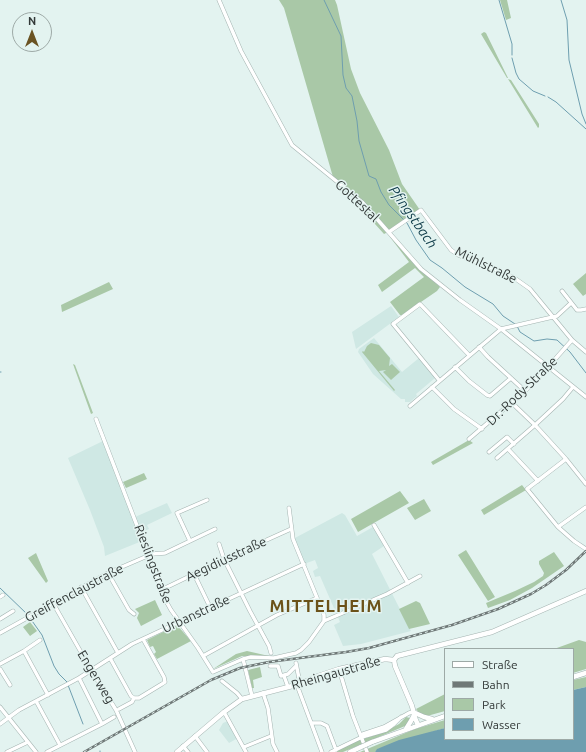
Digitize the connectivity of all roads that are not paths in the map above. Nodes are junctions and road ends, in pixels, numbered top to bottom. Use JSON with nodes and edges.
{"nodes":[{"id":1,"x":219,"y":0,"type":"edge"},
{"id":2,"x":389,"y":232,"type":"junction"},
{"id":3,"x":562,"y":291,"type":"dead end"},
{"id":4,"x":571,"y":304,"type":"junction"},
{"id":5,"x":586,"y":309,"type":"edge"},
{"id":6,"x":554,"y":317,"type":"junction"},
{"id":7,"x":501,"y":329,"type":"junction"},
{"id":8,"x":572,"y":340,"type":"junction"},
{"id":9,"x":479,"y":347,"type":"junction"},
{"id":10,"x":586,"y":352,"type":"edge"},
{"id":11,"x":469,"y":355,"type":"junction"},
{"id":12,"x":549,"y":366,"type":"junction"},
{"id":13,"x":455,"y":367,"type":"junction"},
{"id":14,"x":511,"y":378,"type":"junction"},
{"id":15,"x":439,"y":380,"type":"junction"},
{"id":16,"x":432,"y":387,"type":"junction"},
{"id":17,"x":573,"y":387,"type":"junction"},
{"id":18,"x":525,"y":391,"type":"junction"},
{"id":19,"x":586,"y":397,"type":"edge"},
{"id":20,"x":512,"y":403,"type":"junction"},
{"id":21,"x":410,"y":406,"type":"dead end"},
{"id":22,"x":96,"y":418,"type":"dead end"},
{"id":23,"x":535,"y":426,"type":"junction"},
{"id":24,"x":482,"y":429,"type":"junction"},
{"id":25,"x":469,"y":439,"type":"dead end"},
{"id":26,"x":514,"y":444,"type":"junction"},
{"id":27,"x":508,"y":449,"type":"junction"},
{"id":28,"x":489,"y":452,"type":"dead end"},
{"id":29,"x":497,"y":458,"type":"dead end"},
{"id":30,"x":566,"y":459,"type":"junction"},
{"id":31,"x":538,"y":481,"type":"junction"},
{"id":32,"x":586,"y":484,"type":"edge"},
{"id":33,"x":207,"y":500,"type":"dead end"},
{"id":34,"x":586,"y":507,"type":"edge"},
{"id":35,"x":289,"y":508,"type":"dead end"},
{"id":36,"x":374,"y":526,"type":"dead end"},
{"id":37,"x":558,"y":528,"type":"junction"},
{"id":38,"x":215,"y":529,"type":"dead end"},
{"id":39,"x":291,"y":529,"type":"junction"},
{"id":40,"x":190,"y":541,"type":"junction"},
{"id":41,"x":219,"y":544,"type":"dead end"},
{"id":42,"x":586,"y":549,"type":"edge"},
{"id":43,"x":149,"y":556,"type":"junction"},
{"id":44,"x":224,"y":559,"type":"junction"},
{"id":45,"x":304,"y":564,"type":"junction"},
{"id":46,"x":108,"y":573,"type":"junction"},
{"id":47,"x":194,"y":574,"type":"junction"},
{"id":48,"x":420,"y":576,"type":"dead end"},
{"id":49,"x":408,"y":583,"type":"junction"},
{"id":50,"x":81,"y":587,"type":"junction"},
{"id":51,"x":161,"y":590,"type":"junction"},
{"id":52,"x":586,"y":591,"type":"edge"},
{"id":53,"x":240,"y":593,"type":"junction"},
{"id":54,"x":317,"y":598,"type":"junction"},
{"id":55,"x":53,"y":603,"type":"junction"},
{"id":56,"x":210,"y":607,"type":"junction"},
{"id":57,"x":13,"y":611,"type":"dead end"},
{"id":58,"x":134,"y":614,"type":"dead end"},
{"id":59,"x":0,"y":619,"type":"edge"},
{"id":60,"x":324,"y":621,"type":"junction"},
{"id":61,"x":179,"y":622,"type":"junction"},
{"id":62,"x":257,"y":625,"type":"junction"},
{"id":63,"x":0,"y":632,"type":"edge"},
{"id":64,"x":143,"y":639,"type":"junction"},
{"id":65,"x":40,"y":640,"type":"dead end"},
{"id":66,"x":24,"y":651,"type":"junction"},
{"id":67,"x":118,"y":653,"type":"junction"},
{"id":68,"x":271,"y":653,"type":"dead end"},
{"id":69,"x":203,"y":656,"type":"junction"},
{"id":70,"x":110,"y":658,"type":"junction"},
{"id":71,"x":243,"y":659,"type":"junction"},
{"id":72,"x":394,"y":660,"type":"junction"},
{"id":73,"x":0,"y":664,"type":"edge"},
{"id":74,"x":270,"y":666,"type":"dead end"},
{"id":75,"x":0,"y":669,"type":"edge"},
{"id":76,"x":339,"y":669,"type":"junction"},
{"id":77,"x":92,"y":670,"type":"junction"},
{"id":78,"x":586,"y":673,"type":"edge"},
{"id":79,"x":284,"y":676,"type":"junction"},
{"id":80,"x":574,"y":677,"type":"edge"},
{"id":81,"x":79,"y":678,"type":"junction"},
{"id":82,"x":222,"y":682,"type":"dead end"},
{"id":83,"x":298,"y":684,"type":"junction"},
{"id":84,"x":10,"y":685,"type":"dead end"},
{"id":85,"x":288,"y":687,"type":"junction"},
{"id":86,"x":263,"y":693,"type":"junction"},
{"id":87,"x":48,"y":695,"type":"junction"},
{"id":88,"x":252,"y":696,"type":"junction"},
{"id":89,"x":134,"y":698,"type":"junction"},
{"id":90,"x":242,"y":699,"type":"junction"},
{"id":91,"x":36,"y":701,"type":"junction"},
{"id":92,"x":0,"y":707,"type":"edge"},
{"id":93,"x":119,"y":709,"type":"dead end"},
{"id":94,"x":224,"y":712,"type":"junction"},
{"id":95,"x":415,"y":714,"type":"junction"},
{"id":96,"x":444,"y":716,"type":"edge"},
{"id":97,"x":114,"y":717,"type":"dead end"},
{"id":98,"x":9,"y":718,"type":"junction"},
{"id":99,"x":438,"y":718,"type":"junction"},
{"id":100,"x":312,"y":723,"type":"junction"},
{"id":101,"x":0,"y":724,"type":"edge"},
{"id":102,"x":102,"y":724,"type":"junction"},
{"id":103,"x":418,"y":725,"type":"junction"},
{"id":104,"x":405,"y":730,"type":"junction"},
{"id":105,"x":195,"y":736,"type":"junction"},
{"id":106,"x":271,"y":736,"type":"junction"},
{"id":107,"x":362,"y":737,"type":"junction"},
{"id":108,"x":28,"y":742,"type":"junction"},
{"id":109,"x":60,"y":745,"type":"junction"},
{"id":110,"x":183,"y":746,"type":"junction"},
{"id":111,"x":244,"y":747,"type":"junction"},
{"id":112,"x":336,"y":750,"type":"junction"},
{"id":113,"x":7,"y":752,"type":"edge"},
{"id":114,"x":36,"y":752,"type":"edge"},
{"id":115,"x":47,"y":752,"type":"edge"},
{"id":116,"x":135,"y":752,"type":"edge"},
{"id":117,"x":176,"y":752,"type":"edge"},
{"id":118,"x":188,"y":752,"type":"edge"},
{"id":119,"x":207,"y":752,"type":"edge"},
{"id":120,"x":246,"y":752,"type":"edge"},
{"id":121,"x":277,"y":752,"type":"edge"},
{"id":122,"x":322,"y":752,"type":"edge"},
{"id":123,"x":331,"y":752,"type":"edge"},
{"id":124,"x":350,"y":752,"type":"edge"},
{"id":125,"x":367,"y":752,"type":"edge"}],
"edges":[{"from":1,"to":2,"type":"street","name":"Gottestal"},
{"from":2,"to":6,"type":"street","name":"Mühlstraße"},
{"from":2,"to":7,"type":"street","name":"Gottestal"},
{"from":3,"to":4,"type":"street"},
{"from":4,"to":5,"type":"street"},
{"from":4,"to":6,"type":"street"},
{"from":6,"to":7,"type":"street"},
{"from":6,"to":8,"type":"street","name":"Mühlstraße"},
{"from":7,"to":9,"type":"street"},
{"from":7,"to":12,"type":"street","name":"Gottestal"},
{"from":8,"to":10,"type":"street","name":"Mühlstraße"},
{"from":8,"to":12,"type":"street","name":"Dr.-Rody-Straße"},
{"from":9,"to":11,"type":"street"},
{"from":9,"to":14,"type":"street"},
{"from":11,"to":13,"type":"street"},
{"from":11,"to":15,"type":"street"},
{"from":12,"to":17,"type":"street","name":"Gottestal"},
{"from":12,"to":18,"type":"street","name":"Dr.-Rody-Straße"},
{"from":13,"to":14,"type":"street"},
{"from":13,"to":15,"type":"street"},
{"from":14,"to":18,"type":"street"},
{"from":15,"to":16,"type":"street"},
{"from":16,"to":21,"type":"street"},
{"from":16,"to":24,"type":"street"},
{"from":17,"to":19,"type":"street","name":"Gottestal"},
{"from":17,"to":23,"type":"street"},
{"from":18,"to":20,"type":"street","name":"Dr.-Rody-Straße"},
{"from":20,"to":23,"type":"street"},
{"from":20,"to":24,"type":"street","name":"Dr.-Rody-Straße"},
{"from":22,"to":43,"type":"street","name":"Rieslingstraße"},
{"from":23,"to":26,"type":"street"},
{"from":23,"to":30,"type":"street"},
{"from":24,"to":25,"type":"street","name":"Dr.-Rody-Straße"},
{"from":26,"to":27,"type":"street"},
{"from":26,"to":28,"type":"street"},
{"from":27,"to":29,"type":"street"},
{"from":27,"to":31,"type":"street"},
{"from":30,"to":31,"type":"street"},
{"from":30,"to":32,"type":"street"},
{"from":31,"to":37,"type":"street"},
{"from":33,"to":40,"type":"street"},
{"from":34,"to":37,"type":"street"},
{"from":35,"to":39,"type":"street"},
{"from":36,"to":49,"type":"street"},
{"from":37,"to":42,"type":"street"},
{"from":38,"to":40,"type":"street","name":"Greiffenclaustraße"},
{"from":39,"to":44,"type":"street","name":"Aegidiusstraße"},
{"from":39,"to":45,"type":"street"},
{"from":40,"to":43,"type":"street","name":"Greiffenclaustraße"},
{"from":41,"to":44,"type":"street"},
{"from":43,"to":46,"type":"street","name":"Greiffenclaustraße"},
{"from":43,"to":51,"type":"street","name":"Rieslingstraße"},
{"from":44,"to":47,"type":"street","name":"Aegidiusstraße"},
{"from":44,"to":53,"type":"street"},
{"from":45,"to":53,"type":"street","name":"Urbanstraße"},
{"from":45,"to":54,"type":"street"},
{"from":46,"to":50,"type":"street","name":"Greiffenclaustraße"},
{"from":46,"to":58,"type":"street"},
{"from":47,"to":51,"type":"street","name":"Aegidiusstraße"},
{"from":47,"to":56,"type":"street"},
{"from":48,"to":49,"type":"street"},
{"from":49,"to":60,"type":"street"},
{"from":50,"to":55,"type":"street","name":"Greiffenclaustraße"},
{"from":50,"to":67,"type":"street"},
{"from":51,"to":61,"type":"street","name":"Rieslingstraße"},
{"from":52,"to":72,"type":"main road","name":"Rheingaustraße"},
{"from":53,"to":56,"type":"street","name":"Urbanstraße"},
{"from":53,"to":62,"type":"street"},
{"from":54,"to":60,"type":"street"},
{"from":54,"to":62,"type":"street"},
{"from":55,"to":63,"type":"street","name":"Greiffenclaustraße"},
{"from":55,"to":77,"type":"street","name":"Engerweg"},
{"from":56,"to":61,"type":"street","name":"Urbanstraße"},
{"from":57,"to":59,"type":"street"},
{"from":60,"to":71,"type":"street","name":"Rieslingstraße"},
{"from":61,"to":64,"type":"street","name":"Urbanstraße"},
{"from":61,"to":69,"type":"street","name":"Rieslingstraße"},
{"from":62,"to":68,"type":"street"},
{"from":62,"to":69,"type":"street"},
{"from":64,"to":67,"type":"street","name":"Urbanstraße"},
{"from":64,"to":89,"type":"street"},
{"from":65,"to":66,"type":"street"},
{"from":66,"to":73,"type":"street"},
{"from":66,"to":87,"type":"street"},
{"from":67,"to":70,"type":"street","name":"Urbanstraße"},
{"from":69,"to":71,"type":"street","name":"Rieslingstraße"},
{"from":70,"to":77,"type":"street","name":"Urbanstraße"},
{"from":70,"to":89,"type":"street"},
{"from":71,"to":88,"type":"street"},
{"from":72,"to":76,"type":"main road","name":"Rheingaustraße"},
{"from":72,"to":95,"type":"main road"},
{"from":74,"to":79,"type":"street"},
{"from":75,"to":84,"type":"street"},
{"from":76,"to":83,"type":"main road","name":"Rheingaustraße"},
{"from":76,"to":107,"type":"street"},
{"from":77,"to":81,"type":"street","name":"Urbanstraße"},
{"from":77,"to":116,"type":"street","name":"Engerweg"},
{"from":78,"to":80,"type":"main road"},
{"from":79,"to":83,"type":"street"},
{"from":79,"to":85,"type":"street"},
{"from":81,"to":87,"type":"street","name":"Urbanstraße"},
{"from":81,"to":102,"type":"street"},
{"from":82,"to":90,"type":"street"},
{"from":83,"to":85,"type":"main road","name":"Rheingaustraße"},
{"from":83,"to":100,"type":"street"},
{"from":85,"to":86,"type":"main road","name":"Rheingaustraße"},
{"from":86,"to":88,"type":"main road","name":"Rheingaustraße"},
{"from":86,"to":106,"type":"street"},
{"from":87,"to":91,"type":"street","name":"Urbanstraße"},
{"from":88,"to":90,"type":"main road","name":"Rheingaustraße"},
{"from":89,"to":93,"type":"street"},
{"from":90,"to":94,"type":"main road","name":"Rheingaustraße"},
{"from":91,"to":98,"type":"street","name":"Urbanstraße"},
{"from":91,"to":109,"type":"street"},
{"from":92,"to":98,"type":"street"},
{"from":94,"to":105,"type":"main road","name":"Rheingaustraße"},
{"from":94,"to":111,"type":"street"},
{"from":95,"to":99,"type":"main road"},
{"from":95,"to":103,"type":"main road"},
{"from":95,"to":104,"type":"main road"},
{"from":95,"to":107,"type":"street"},
{"from":96,"to":99,"type":"main road"},
{"from":97,"to":102,"type":"street"},
{"from":98,"to":101,"type":"street","name":"Urbanstraße"},
{"from":98,"to":108,"type":"street"},
{"from":99,"to":103,"type":"main road"},
{"from":100,"to":112,"type":"street"},
{"from":100,"to":122,"type":"street"},
{"from":102,"to":109,"type":"street"},
{"from":103,"to":104,"type":"main road"},
{"from":104,"to":124,"type":"main road","bridge":true},
{"from":105,"to":110,"type":"main road","name":"Rheingaustraße"},
{"from":105,"to":119,"type":"street"},
{"from":106,"to":111,"type":"street"},
{"from":106,"to":121,"type":"street"},
{"from":107,"to":112,"type":"street"},
{"from":107,"to":125,"type":"street"},
{"from":108,"to":113,"type":"street"},
{"from":108,"to":114,"type":"street"},
{"from":109,"to":115,"type":"street"},
{"from":110,"to":117,"type":"main road","name":"Rheingaustraße"},
{"from":110,"to":118,"type":"street"},
{"from":111,"to":120,"type":"street"},
{"from":112,"to":123,"type":"street"}]}
